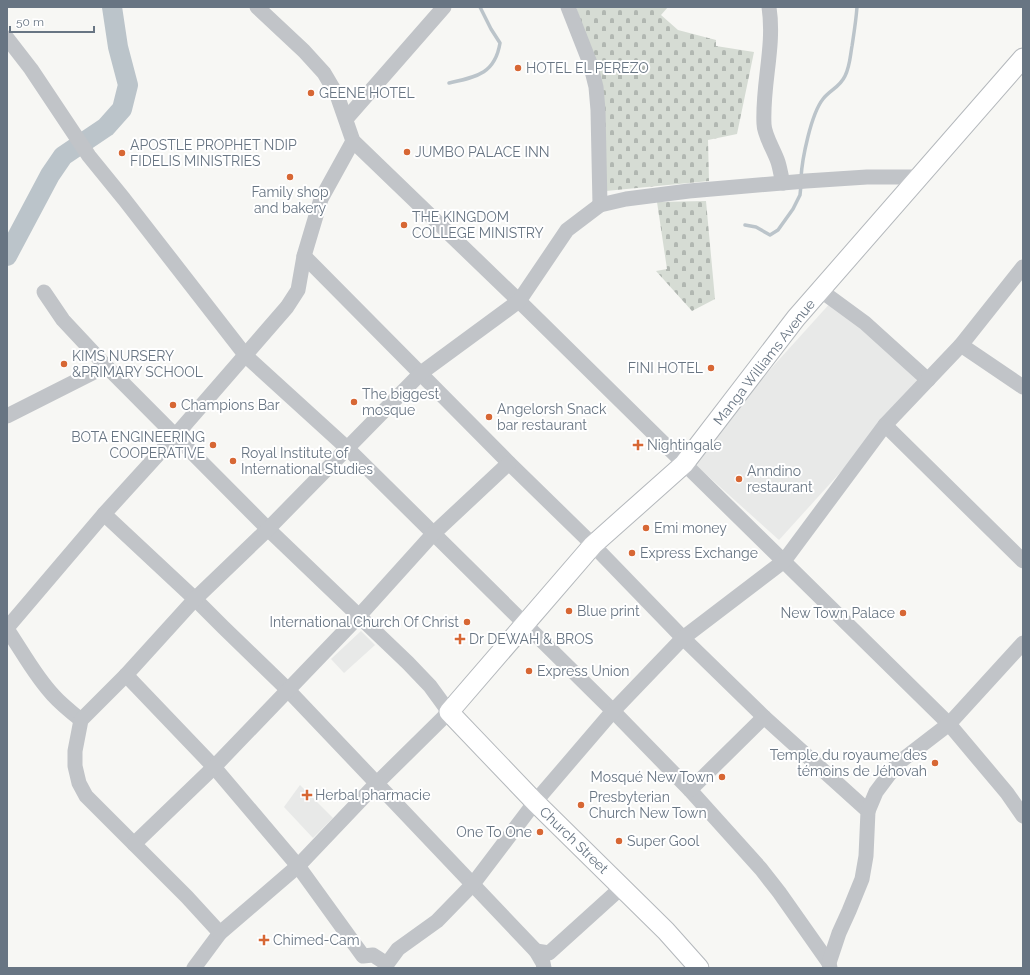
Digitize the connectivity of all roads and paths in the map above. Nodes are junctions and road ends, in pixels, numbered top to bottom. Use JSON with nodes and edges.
{"nodes":[{"id":1,"x":257,"y":7,"type":"edge"},
{"id":2,"x":444,"y":7,"type":"edge"},
{"id":3,"x":568,"y":7,"type":"edge"},
{"id":4,"x":769,"y":7,"type":"edge"},
{"id":5,"x":7,"y":38,"type":"edge"},
{"id":6,"x":1023,"y":58,"type":"edge"},
{"id":7,"x":346,"y":119,"type":"junction"},
{"id":8,"x":353,"y":141,"type":"junction"},
{"id":9,"x":918,"y":177,"type":"junction"},
{"id":10,"x":795,"y":182,"type":"junction"},
{"id":11,"x":600,"y":205,"type":"junction"},
{"id":12,"x":304,"y":256,"type":"junction"},
{"id":13,"x":1023,"y":267,"type":"edge"},
{"id":14,"x":820,"y":290,"type":"junction"},
{"id":15,"x":44,"y":292,"type":"dead end"},
{"id":16,"x":519,"y":301,"type":"junction"},
{"id":17,"x":961,"y":345,"type":"junction"},
{"id":18,"x":246,"y":356,"type":"junction"},
{"id":19,"x":106,"y":366,"type":"junction"},
{"id":20,"x":421,"y":373,"type":"junction"},
{"id":21,"x":928,"y":380,"type":"junction"},
{"id":22,"x":1023,"y":387,"type":"edge"},
{"id":23,"x":7,"y":416,"type":"edge"},
{"id":24,"x":885,"y":425,"type":"junction"},
{"id":25,"x":175,"y":436,"type":"junction"},
{"id":26,"x":347,"y":448,"type":"junction"},
{"id":27,"x":509,"y":463,"type":"junction"},
{"id":28,"x":684,"y":464,"type":"junction"},
{"id":29,"x":104,"y":514,"type":"junction"},
{"id":30,"x":268,"y":529,"type":"junction"},
{"id":31,"x":433,"y":534,"type":"junction"},
{"id":32,"x":593,"y":545,"type":"junction"},
{"id":33,"x":784,"y":561,"type":"junction"},
{"id":34,"x":1023,"y":561,"type":"edge"},
{"id":35,"x":195,"y":598,"type":"junction"},
{"id":36,"x":12,"y":612,"type":"edge"},
{"id":37,"x":359,"y":616,"type":"junction"},
{"id":38,"x":525,"y":624,"type":"junction"},
{"id":39,"x":7,"y":629,"type":"edge"},
{"id":40,"x":683,"y":638,"type":"junction"},
{"id":41,"x":1023,"y":643,"type":"edge"},
{"id":42,"x":126,"y":675,"type":"junction"},
{"id":43,"x":287,"y":689,"type":"junction"},
{"id":44,"x":613,"y":711,"type":"junction"},
{"id":45,"x":449,"y":712,"type":"junction"},
{"id":46,"x":764,"y":717,"type":"junction"},
{"id":47,"x":81,"y":720,"type":"junction"},
{"id":48,"x":949,"y":724,"type":"junction"},
{"id":49,"x":214,"y":767,"type":"junction"},
{"id":50,"x":376,"y":784,"type":"junction"},
{"id":51,"x":690,"y":790,"type":"junction"},
{"id":52,"x":535,"y":802,"type":"junction"},
{"id":53,"x":868,"y":811,"type":"junction"},
{"id":54,"x":1023,"y":816,"type":"edge"},
{"id":55,"x":134,"y":844,"type":"junction"},
{"id":56,"x":298,"y":866,"type":"junction"},
{"id":57,"x":473,"y":884,"type":"junction"},
{"id":58,"x":622,"y":887,"type":"junction"},
{"id":59,"x":220,"y":933,"type":"junction"},
{"id":60,"x":536,"y":951,"type":"junction"},
{"id":61,"x":830,"y":966,"type":"edge"},
{"id":62,"x":194,"y":968,"type":"edge"},
{"id":63,"x":544,"y":968,"type":"edge"},
{"id":64,"x":699,"y":968,"type":"edge"}],
"edges":[{"from":1,"to":7,"type":"street"},
{"from":2,"to":7,"type":"street"},
{"from":3,"to":11,"type":"street"},
{"from":4,"to":10,"type":"street"},
{"from":5,"to":18,"type":"street"},
{"from":6,"to":9,"type":"main road","name":"Manga Williams Avenue"},
{"from":7,"to":8,"type":"street"},
{"from":8,"to":12,"type":"street"},
{"from":8,"to":16,"type":"street"},
{"from":9,"to":10,"type":"street"},
{"from":9,"to":14,"type":"main road","name":"Manga Williams Avenue"},
{"from":10,"to":11,"type":"street"},
{"from":11,"to":16,"type":"street"},
{"from":12,"to":18,"type":"street"},
{"from":12,"to":20,"type":"street"},
{"from":13,"to":17,"type":"street"},
{"from":14,"to":21,"type":"street"},
{"from":14,"to":28,"type":"main road","name":"Manga Williams Avenue"},
{"from":15,"to":19,"type":"street"},
{"from":16,"to":20,"type":"street"},
{"from":16,"to":28,"type":"street"},
{"from":17,"to":21,"type":"street"},
{"from":17,"to":22,"type":"street"},
{"from":18,"to":25,"type":"street"},
{"from":18,"to":26,"type":"street"},
{"from":19,"to":23,"type":"street"},
{"from":19,"to":25,"type":"street"},
{"from":20,"to":26,"type":"street"},
{"from":20,"to":27,"type":"street"},
{"from":21,"to":24,"type":"street"},
{"from":24,"to":33,"type":"street"},
{"from":24,"to":34,"type":"street"},
{"from":25,"to":29,"type":"street"},
{"from":25,"to":30,"type":"street"},
{"from":26,"to":30,"type":"street"},
{"from":26,"to":31,"type":"street"},
{"from":27,"to":31,"type":"street"},
{"from":27,"to":32,"type":"street"},
{"from":28,"to":32,"type":"main road","name":"Manga Williams Avenue"},
{"from":28,"to":33,"type":"street"},
{"from":29,"to":35,"type":"street"},
{"from":29,"to":36,"type":"street"},
{"from":30,"to":35,"type":"street"},
{"from":30,"to":37,"type":"street"},
{"from":31,"to":37,"type":"street"},
{"from":31,"to":38,"type":"street"},
{"from":32,"to":38,"type":"main road","name":"Manga Williams Avenue"},
{"from":32,"to":40,"type":"street"},
{"from":33,"to":40,"type":"street"},
{"from":33,"to":48,"type":"street"},
{"from":35,"to":42,"type":"street"},
{"from":35,"to":43,"type":"street"},
{"from":36,"to":39,"type":"street"},
{"from":37,"to":43,"type":"street"},
{"from":37,"to":45,"type":"street"},
{"from":38,"to":44,"type":"street"},
{"from":38,"to":45,"type":"main road","name":"Manga Williams Avenue"},
{"from":39,"to":47,"type":"street"},
{"from":40,"to":44,"type":"street"},
{"from":40,"to":46,"type":"street"},
{"from":41,"to":48,"type":"street"},
{"from":42,"to":47,"type":"street"},
{"from":42,"to":49,"type":"street"},
{"from":43,"to":49,"type":"street"},
{"from":43,"to":50,"type":"street"},
{"from":44,"to":51,"type":"street"},
{"from":44,"to":52,"type":"street"},
{"from":45,"to":50,"type":"street"},
{"from":45,"to":52,"type":"main road","name":"Church Street"},
{"from":46,"to":51,"type":"street"},
{"from":46,"to":53,"type":"street"},
{"from":47,"to":55,"type":"street"},
{"from":48,"to":53,"type":"street"},
{"from":48,"to":54,"type":"street"},
{"from":49,"to":55,"type":"street"},
{"from":49,"to":56,"type":"street"},
{"from":50,"to":56,"type":"street"},
{"from":50,"to":57,"type":"street"},
{"from":51,"to":61,"type":"street"},
{"from":52,"to":57,"type":"street"},
{"from":52,"to":58,"type":"main road","name":"Church Street"},
{"from":53,"to":61,"type":"street"},
{"from":55,"to":59,"type":"street"},
{"from":56,"to":57,"type":"street"},
{"from":56,"to":59,"type":"street"},
{"from":57,"to":60,"type":"street"},
{"from":58,"to":60,"type":"street"},
{"from":58,"to":64,"type":"main road","name":"Church Street"},
{"from":59,"to":62,"type":"street"},
{"from":60,"to":63,"type":"street"}]}
